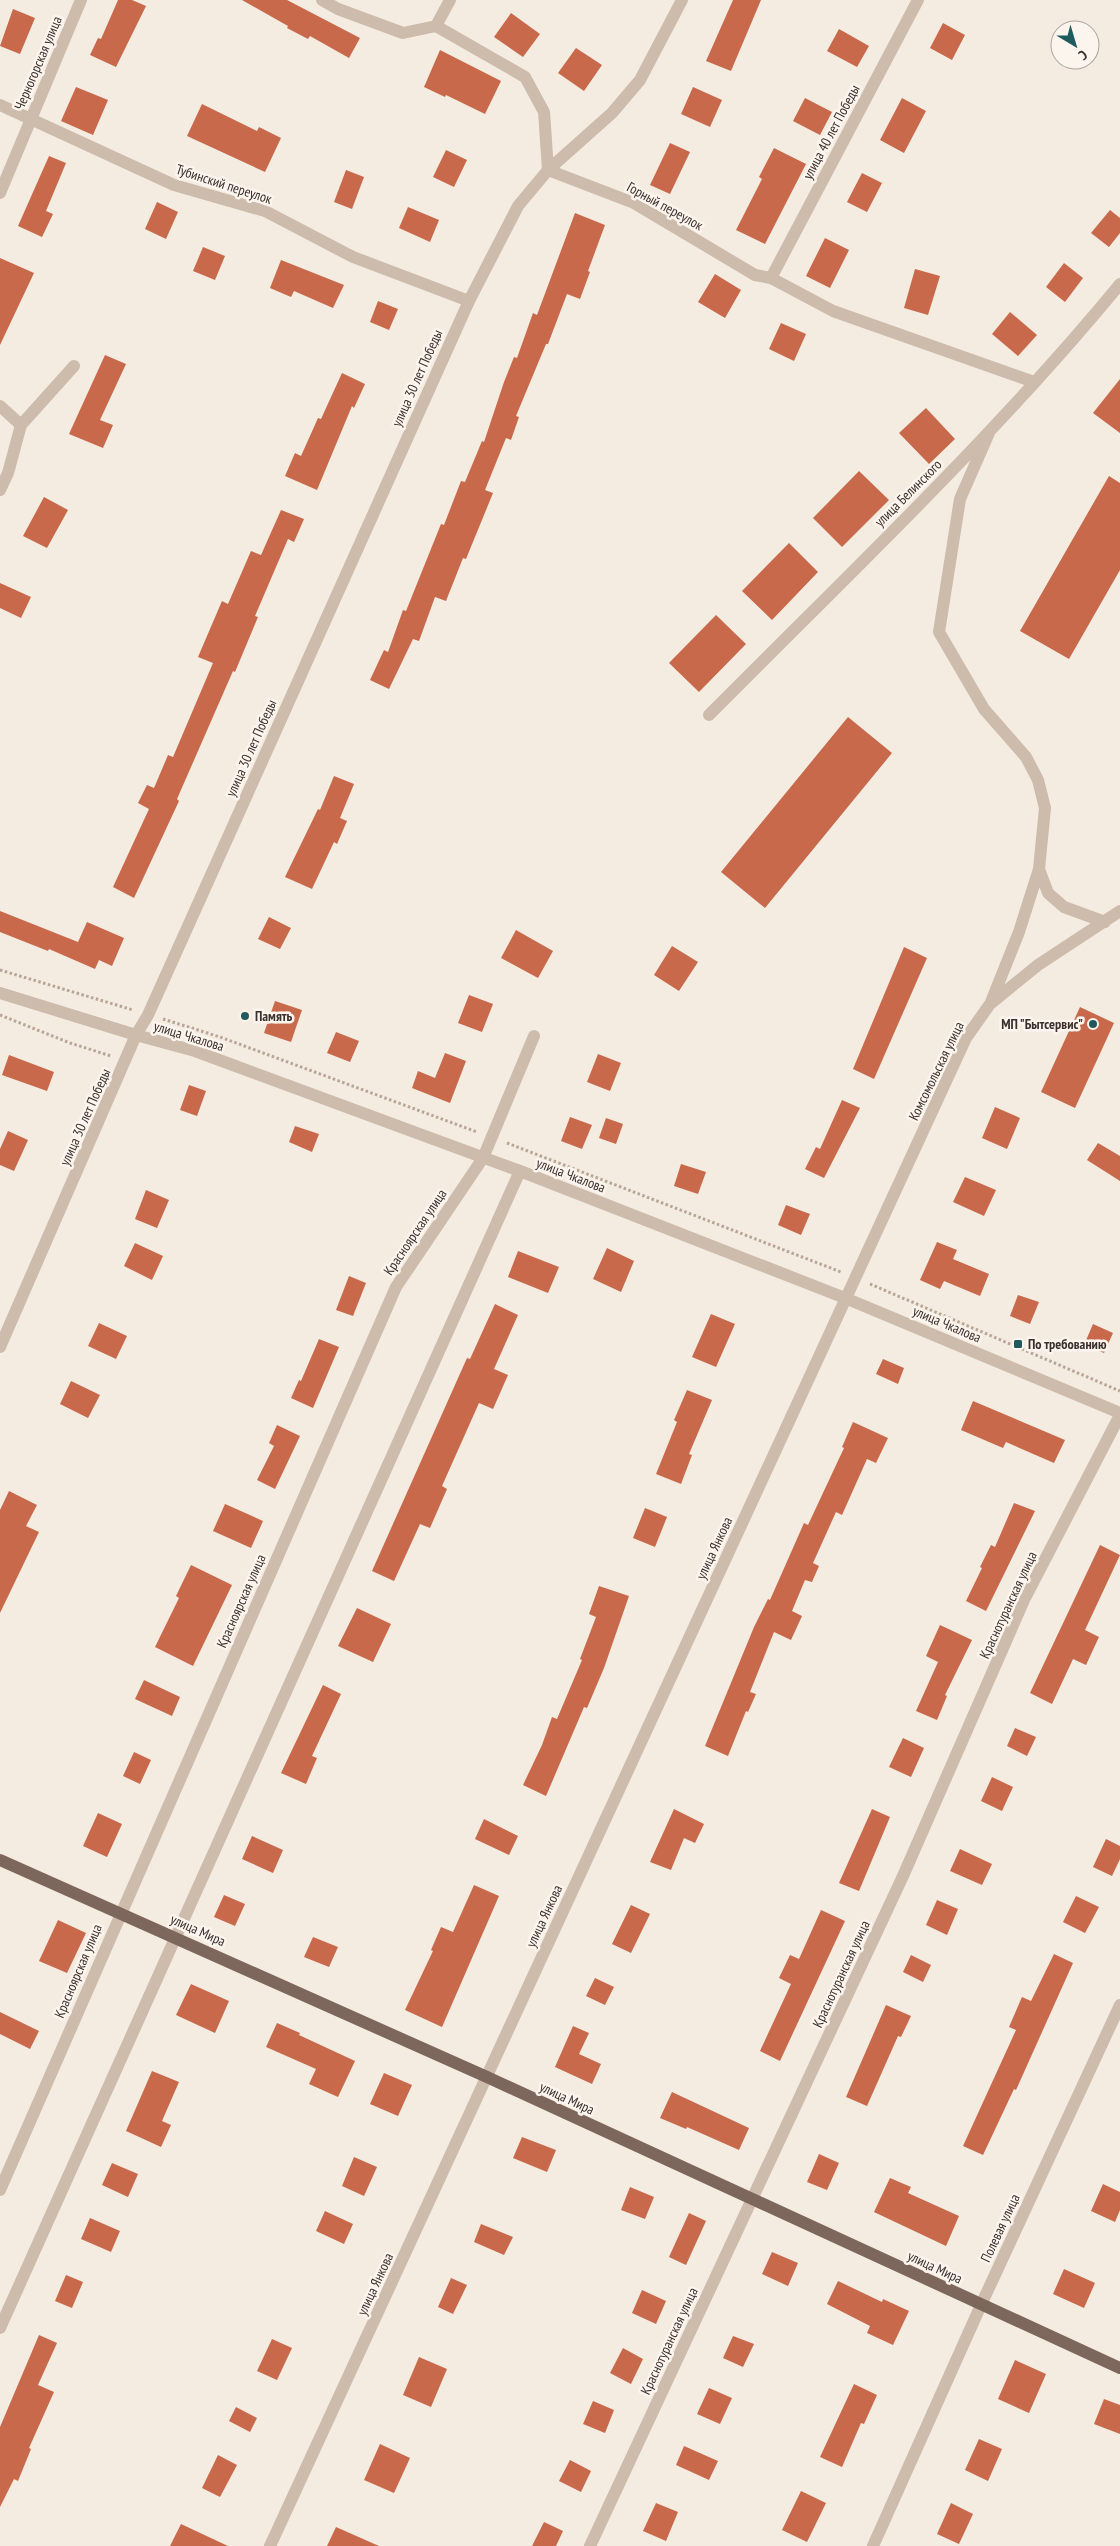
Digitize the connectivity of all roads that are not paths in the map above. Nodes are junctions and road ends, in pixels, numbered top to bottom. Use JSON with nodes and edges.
{"nodes":[{"id":1,"x":81,"y":0,"type":"edge"},
{"id":2,"x":322,"y":0,"type":"edge"},
{"id":3,"x":450,"y":0,"type":"edge"},
{"id":4,"x":682,"y":0,"type":"edge"},
{"id":5,"x":918,"y":0,"type":"edge"},
{"id":6,"x":436,"y":26,"type":"junction"},
{"id":7,"x":0,"y":105,"type":"edge"},
{"id":8,"x":30,"y":120,"type":"junction"},
{"id":9,"x":548,"y":170,"type":"junction"},
{"id":10,"x":0,"y":193,"type":"edge"},
{"id":11,"x":771,"y":278,"type":"junction"},
{"id":12,"x":1120,"y":284,"type":"edge"},
{"id":13,"x":469,"y":301,"type":"junction"},
{"id":14,"x":74,"y":366,"type":"dead end"},
{"id":15,"x":1034,"y":382,"type":"junction"},
{"id":16,"x":0,"y":406,"type":"edge"},
{"id":17,"x":21,"y":425,"type":"junction"},
{"id":18,"x":989,"y":432,"type":"junction"},
{"id":19,"x":0,"y":490,"type":"edge"},
{"id":20,"x":709,"y":715,"type":"dead end"},
{"id":21,"x":1038,"y":869,"type":"junction"},
{"id":22,"x":1120,"y":911,"type":"edge"},
{"id":23,"x":1105,"y":922,"type":"junction"},
{"id":24,"x":0,"y":993,"type":"edge"},
{"id":25,"x":990,"y":1004,"type":"junction"},
{"id":26,"x":136,"y":1035,"type":"junction"},
{"id":27,"x":534,"y":1036,"type":"dead end"},
{"id":28,"x":483,"y":1158,"type":"junction"},
{"id":29,"x":520,"y":1171,"type":"junction"},
{"id":30,"x":845,"y":1298,"type":"junction"},
{"id":31,"x":0,"y":1347,"type":"edge"},
{"id":32,"x":1120,"y":1414,"type":"edge"},
{"id":33,"x":0,"y":1860,"type":"edge"},
{"id":34,"x":120,"y":1913,"type":"junction"},
{"id":35,"x":175,"y":1936,"type":"junction"},
{"id":36,"x":1120,"y":2005,"type":"edge"},
{"id":37,"x":487,"y":2077,"type":"junction"},
{"id":38,"x":0,"y":2190,"type":"edge"},
{"id":39,"x":752,"y":2199,"type":"junction"},
{"id":40,"x":981,"y":2305,"type":"junction"},
{"id":41,"x":0,"y":2328,"type":"edge"},
{"id":42,"x":1120,"y":2368,"type":"edge"},
{"id":43,"x":270,"y":2546,"type":"edge"},
{"id":44,"x":590,"y":2546,"type":"edge"},
{"id":45,"x":873,"y":2546,"type":"edge"}],
"edges":[{"from":1,"to":8,"type":"street","name":"Черногорская улица"},
{"from":2,"to":6,"type":"street"},
{"from":3,"to":6,"type":"street"},
{"from":4,"to":9,"type":"street","name":"улица 30 лет Победы"},
{"from":5,"to":11,"type":"street","name":"улица 40 лет Победы"},
{"from":6,"to":9,"type":"street"},
{"from":7,"to":8,"type":"street","name":"Тубинский переулок"},
{"from":8,"to":10,"type":"street","name":"Черногорская улица"},
{"from":8,"to":13,"type":"street","name":"Тубинский переулок"},
{"from":9,"to":11,"type":"street","name":"Горный переулок"},
{"from":9,"to":13,"type":"street","name":"улица 30 лет Победы"},
{"from":11,"to":15,"type":"street","name":"Горный переулок"},
{"from":12,"to":15,"type":"street","name":"улица Белинского"},
{"from":13,"to":26,"type":"street","name":"улица 30 лет Победы"},
{"from":14,"to":17,"type":"street"},
{"from":15,"to":18,"type":"street","name":"улица Белинского"},
{"from":16,"to":17,"type":"street"},
{"from":17,"to":19,"type":"street"},
{"from":18,"to":20,"type":"street","name":"улица Белинского"},
{"from":18,"to":21,"type":"street"},
{"from":21,"to":23,"type":"street"},
{"from":21,"to":25,"type":"street"},
{"from":22,"to":23,"type":"street","name":"Комсомольская улица"},
{"from":23,"to":25,"type":"street","name":"Комсомольская улица"},
{"from":24,"to":26,"type":"street","name":"улица Чкалова"},
{"from":25,"to":30,"type":"street","name":"Комсомольская улица"},
{"from":26,"to":28,"type":"street","name":"улица Чкалова"},
{"from":26,"to":31,"type":"street","name":"улица 30 лет Победы"},
{"from":27,"to":28,"type":"street","name":"Красноярская улица"},
{"from":28,"to":29,"type":"street","name":"улица Чкалова"},
{"from":28,"to":34,"type":"street","name":"Красноярская улица"},
{"from":29,"to":30,"type":"street","name":"улица Чкалова"},
{"from":29,"to":35,"type":"street"},
{"from":30,"to":32,"type":"street","name":"улица Чкалова"},
{"from":30,"to":37,"type":"street","name":"улица Янкова"},
{"from":32,"to":39,"type":"street","name":"Краснотуранская улица"},
{"from":33,"to":34,"type":"main road","name":"улица Мира"},
{"from":34,"to":35,"type":"main road","name":"улица Мира"},
{"from":34,"to":38,"type":"street","name":"Красноярская улица"},
{"from":35,"to":37,"type":"main road","name":"улица Мира"},
{"from":35,"to":41,"type":"street"},
{"from":36,"to":40,"type":"street","name":"Полевая улица"},
{"from":37,"to":39,"type":"main road","name":"улица Мира"},
{"from":37,"to":43,"type":"street","name":"улица Янкова"},
{"from":39,"to":40,"type":"main road","name":"улица Мира"},
{"from":39,"to":44,"type":"street","name":"Краснотуранская улица"},
{"from":40,"to":42,"type":"main road","name":"улица Мира"},
{"from":40,"to":45,"type":"street","name":"Полевая улица"}]}
